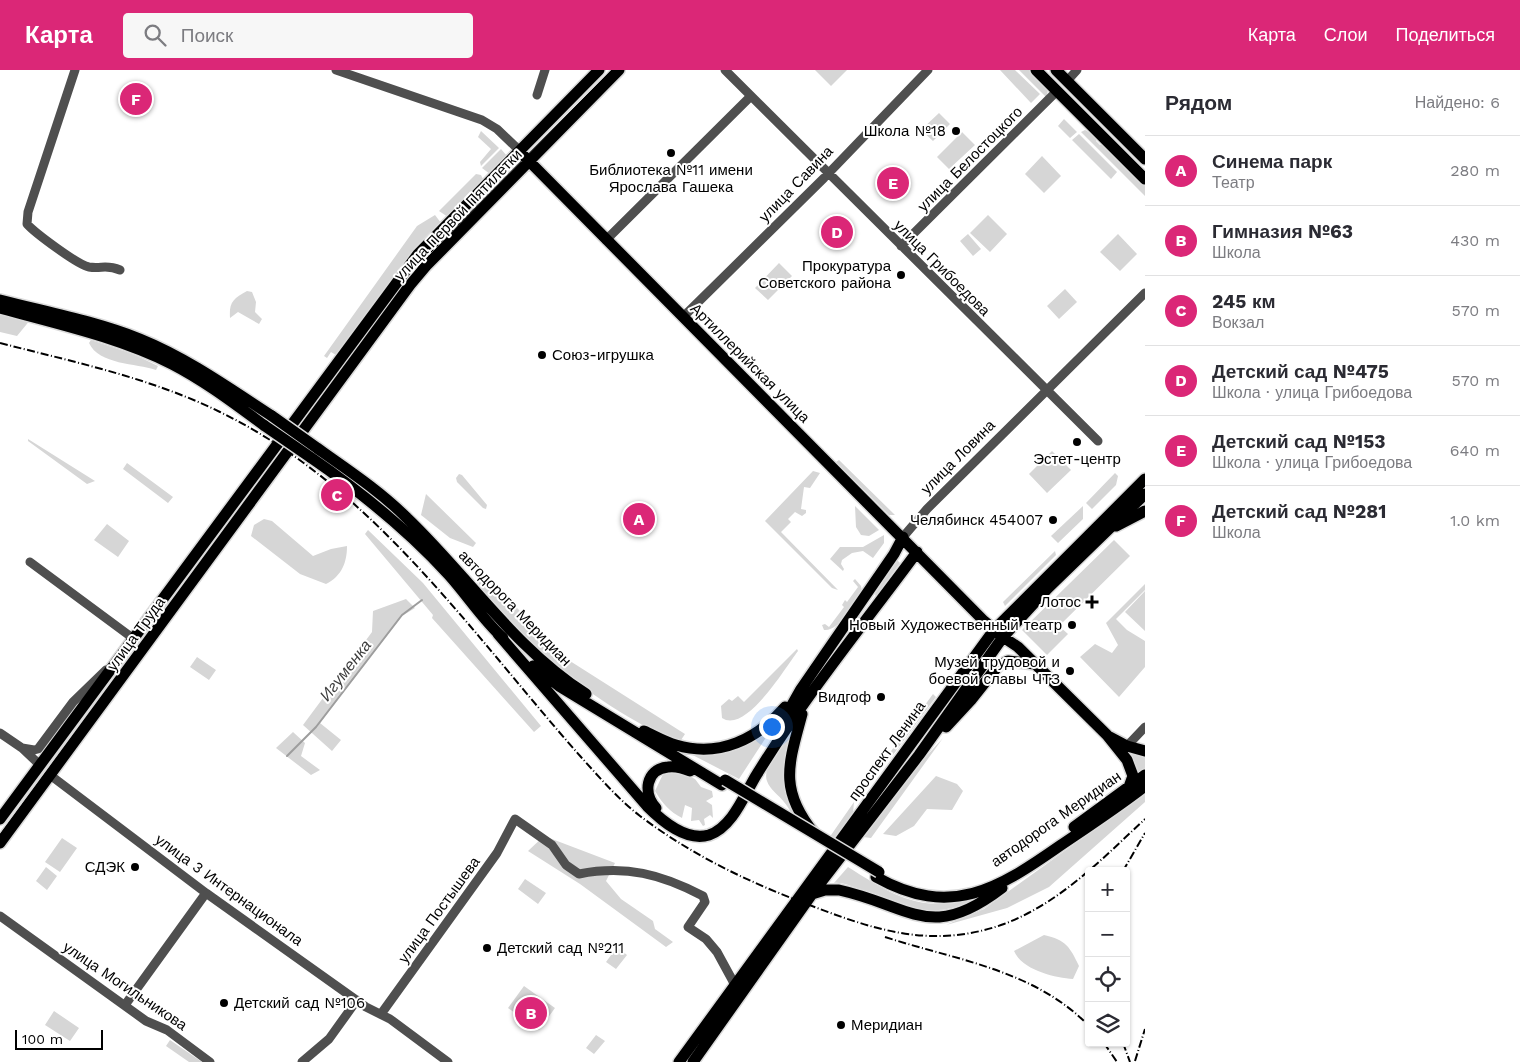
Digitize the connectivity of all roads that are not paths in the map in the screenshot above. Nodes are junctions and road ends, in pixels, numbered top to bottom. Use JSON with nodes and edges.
{"nodes":[{"id":1,"x":75,"y":70,"type":"edge"},
{"id":2,"x":336,"y":70,"type":"edge"},
{"id":3,"x":545,"y":70,"type":"edge"},
{"id":4,"x":599,"y":70,"type":"edge"},
{"id":5,"x":619,"y":70,"type":"edge"},
{"id":6,"x":725,"y":70,"type":"edge"},
{"id":7,"x":928,"y":70,"type":"edge"},
{"id":8,"x":1036,"y":70,"type":"edge"},
{"id":9,"x":1056,"y":70,"type":"edge"},
{"id":10,"x":1077,"y":70,"type":"edge"},
{"id":11,"x":353,"y":73,"type":"edge"},
{"id":12,"x":1067,"y":81,"type":"junction"},
{"id":13,"x":1057,"y":91,"type":"junction"},
{"id":14,"x":537,"y":95,"type":"dead end"},
{"id":15,"x":751,"y":96,"type":"junction"},
{"id":16,"x":519,"y":150,"type":"junction"},
{"id":17,"x":1145,"y":159,"type":"edge"},
{"id":18,"x":529,"y":161,"type":"junction"},
{"id":19,"x":828,"y":173,"type":"junction"},
{"id":20,"x":1145,"y":179,"type":"edge"},
{"id":21,"x":606,"y":240,"type":"junction"},
{"id":22,"x":901,"y":246,"type":"junction"},
{"id":23,"x":120,"y":270,"type":"dead end"},
{"id":24,"x":1145,"y":293,"type":"edge"},
{"id":25,"x":0,"y":300,"type":"edge"},
{"id":26,"x":0,"y":308,"type":"edge"},
{"id":27,"x":683,"y":317,"type":"junction"},
{"id":28,"x":1046,"y":391,"type":"junction"},
{"id":29,"x":268,"y":421,"type":"junction"},
{"id":30,"x":286,"y":433,"type":"joint"},
{"id":31,"x":1098,"y":441,"type":"dead end"},
{"id":32,"x":296,"y":442,"type":"joint"},
{"id":33,"x":1145,"y":479,"type":"edge"},
{"id":34,"x":1145,"y":494,"type":"edge"},
{"id":35,"x":1145,"y":512,"type":"edge"},
{"id":36,"x":1108,"y":530,"type":"junction"},
{"id":37,"x":903,"y":537,"type":"junction"},
{"id":38,"x":916,"y":552,"type":"junction"},
{"id":39,"x":30,"y":562,"type":"dead end"},
{"id":40,"x":864,"y":597,"type":"junction"},
{"id":41,"x":878,"y":606,"type":"junction"},
{"id":42,"x":498,"y":634,"type":"junction"},
{"id":43,"x":998,"y":634,"type":"junction"},
{"id":44,"x":134,"y":639,"type":"junction"},
{"id":45,"x":124,"y":652,"type":"junction"},
{"id":46,"x":1036,"y":664,"type":"junction"},
{"id":47,"x":802,"y":687,"type":"junction"},
{"id":48,"x":812,"y":694,"type":"junction"},
{"id":49,"x":804,"y":706,"type":"junction"},
{"id":50,"x":1145,"y":727,"type":"edge"},
{"id":51,"x":644,"y":732,"type":"junction"},
{"id":52,"x":0,"y":733,"type":"edge"},
{"id":53,"x":1107,"y":735,"type":"junction"},
{"id":54,"x":1127,"y":746,"type":"junction"},
{"id":55,"x":22,"y":748,"type":"junction"},
{"id":56,"x":1145,"y":752,"type":"edge"},
{"id":57,"x":919,"y":755,"type":"junction"},
{"id":58,"x":40,"y":765,"type":"junction"},
{"id":59,"x":50,"y":775,"type":"junction"},
{"id":60,"x":1145,"y":775,"type":"edge"},
{"id":61,"x":723,"y":782,"type":"junction"},
{"id":62,"x":1145,"y":786,"type":"edge"},
{"id":63,"x":1129,"y":788,"type":"junction"},
{"id":64,"x":0,"y":819,"type":"edge"},
{"id":65,"x":816,"y":835,"type":"junction"},
{"id":66,"x":0,"y":843,"type":"edge"},
{"id":67,"x":1025,"y":870,"type":"junction"},
{"id":68,"x":877,"y":874,"type":"junction"},
{"id":69,"x":206,"y":894,"type":"junction"},
{"id":70,"x":812,"y":894,"type":"junction"},
{"id":71,"x":0,"y":916,"type":"edge"},
{"id":72,"x":739,"y":989,"type":"junction"},
{"id":73,"x":357,"y":1000,"type":"junction"},
{"id":74,"x":125,"y":1005,"type":"junction"},
{"id":75,"x":381,"y":1014,"type":"junction"},
{"id":76,"x":210,"y":1062,"type":"edge"},
{"id":77,"x":302,"y":1062,"type":"edge"},
{"id":78,"x":448,"y":1062,"type":"edge"},
{"id":79,"x":679,"y":1062,"type":"edge"},
{"id":80,"x":692,"y":1062,"type":"edge"}],
"edges":[{"from":1,"to":23,"type":"street"},
{"from":2,"to":11,"type":"street","name":"Артиллерийская улица"},
{"from":3,"to":14,"type":"street"},
{"from":4,"to":16,"type":"main road","name":"улица Первой Пятилетки"},
{"from":5,"to":18,"type":"main road","name":"улица Первой Пятилетки"},
{"from":6,"to":15,"type":"street","name":"улица Грибоедова"},
{"from":7,"to":19,"type":"street","name":"улица Савина"},
{"from":8,"to":13,"type":"main road"},
{"from":9,"to":12,"type":"main road"},
{"from":10,"to":12,"type":"street"},
{"from":11,"to":16,"type":"street","name":"Артиллерийская улица"},
{"from":12,"to":17,"type":"main road"},
{"from":13,"to":20,"type":"main road"},
{"from":13,"to":22,"type":"street","name":"улица Белостоцкого"},
{"from":15,"to":19,"type":"street","name":"улица Грибоедова"},
{"from":15,"to":21,"type":"street"},
{"from":16,"to":18,"type":"main road","name":"Артиллерийская улица"},
{"from":16,"to":30,"type":"main road","name":"улица Первой Пятилетки"},
{"from":18,"to":21,"type":"main road","name":"Артиллерийская улица"},
{"from":18,"to":32,"type":"main road","name":"улица Первой Пятилетки"},
{"from":19,"to":22,"type":"street","name":"улица Грибоедова"},
{"from":19,"to":27,"type":"street","name":"улица Савина"},
{"from":21,"to":27,"type":"main road","name":"Артиллерийская улица"},
{"from":22,"to":28,"type":"street","name":"улица Грибоедова"},
{"from":24,"to":28,"type":"street","name":"улица Ловина"},
{"from":25,"to":29,"type":"main road","name":"автодорога Меридиан"},
{"from":26,"to":29,"type":"main road","name":"автодорога Меридиан"},
{"from":27,"to":37,"type":"main road","name":"Артиллерийская улица"},
{"from":28,"to":31,"type":"street","name":"улица Грибоедова"},
{"from":28,"to":37,"type":"street","name":"улица Ловина"},
{"from":29,"to":42,"type":"main road","name":"автодорога Меридиан","bridge":true},
{"from":29,"to":51,"type":"main road","name":"автодорога Меридиан","bridge":true},
{"from":30,"to":44,"type":"main road","name":"улица Труда"},
{"from":32,"to":59,"type":"main road","name":"улица Труда"},
{"from":33,"to":43,"type":"main road","name":"проспект Ленина"},
{"from":34,"to":36,"type":"main road","name":"проспект Ленина"},
{"from":35,"to":36,"type":"main road"},
{"from":36,"to":43,"type":"main road","name":"проспект Ленина"},
{"from":37,"to":38,"type":"main road","name":"Артиллерийская улица"},
{"from":37,"to":40,"type":"main road","name":"улица Ловина"},
{"from":38,"to":41,"type":"main road"},
{"from":38,"to":43,"type":"main road","name":"Артиллерийская улица"},
{"from":39,"to":44,"type":"street"},
{"from":40,"to":41,"type":"main road"},
{"from":40,"to":47,"type":"main road","name":"улица Ловина"},
{"from":41,"to":48,"type":"main road"},
{"from":42,"to":49,"type":"main road"},
{"from":42,"to":61,"type":"main road","name":"автодорога Меридиан"},
{"from":43,"to":46,"type":"main road","name":"Артиллерийская улица"},
{"from":43,"to":57,"type":"main road","name":"проспект Ленина"},
{"from":43,"to":72,"type":"main road","name":"проспект Ленина"},
{"from":44,"to":45,"type":"main road","name":"улица Труда"},
{"from":45,"to":55,"type":"street"},
{"from":45,"to":58,"type":"main road","name":"улица Труда"},
{"from":46,"to":53,"type":"main road","name":"Артиллерийская улица"},
{"from":46,"to":57,"type":"main road"},
{"from":47,"to":48,"type":"main road"},
{"from":47,"to":51,"type":"main road"},
{"from":47,"to":61,"type":"main road"},
{"from":48,"to":49,"type":"main road"},
{"from":49,"to":65,"type":"main road"},
{"from":50,"to":54,"type":"street"},
{"from":51,"to":61,"type":"main road","name":"автодорога Меридиан"},
{"from":52,"to":55,"type":"street","name":"улица 3 Интернационала"},
{"from":53,"to":54,"type":"main road","name":"Артиллерийская улица"},
{"from":53,"to":63,"type":"main road","name":"Артиллерийская улица"},
{"from":54,"to":56,"type":"main road","name":"Артиллерийская улица"},
{"from":55,"to":58,"type":"street","name":"улица 3 Интернационала"},
{"from":57,"to":70,"type":"main road","name":"проспект Ленина"},
{"from":58,"to":59,"type":"main road","name":"улица 3 Интернационала"},
{"from":58,"to":64,"type":"main road","name":"улица Труда"},
{"from":59,"to":66,"type":"main road","name":"улица Труда"},
{"from":59,"to":69,"type":"street","name":"улица 3 Интернационала"},
{"from":60,"to":63,"type":"main road","name":"автодорога Меридиан"},
{"from":61,"to":65,"type":"main road","name":"автодорога Меридиан","bridge":true},
{"from":61,"to":68,"type":"main road","name":"автодорога Меридиан"},
{"from":62,"to":67,"type":"main road","name":"автодорога Меридиан"},
{"from":63,"to":68,"type":"main road","name":"автодорога Меридиан"},
{"from":65,"to":68,"type":"main road","name":"автодорога Меридиан","bridge":true},
{"from":67,"to":68,"type":"main road","name":"автодорога Меридиан"},
{"from":67,"to":70,"type":"main road"},
{"from":69,"to":73,"type":"street","name":"улица 3 Интернационала"},
{"from":69,"to":74,"type":"street"},
{"from":70,"to":72,"type":"main road","name":"проспект Ленина"},
{"from":71,"to":74,"type":"street","name":"улица Могильникова"},
{"from":72,"to":75,"type":"street","name":"улица Постышева"},
{"from":72,"to":79,"type":"main road","name":"проспект Ленина"},
{"from":72,"to":80,"type":"main road","name":"проспект Ленина"},
{"from":73,"to":75,"type":"street","name":"улица 3 Интернационала"},
{"from":73,"to":77,"type":"street"},
{"from":74,"to":76,"type":"street","name":"улица Могильникова"},
{"from":75,"to":78,"type":"street","name":"улица 3 Интернационала"}]}
